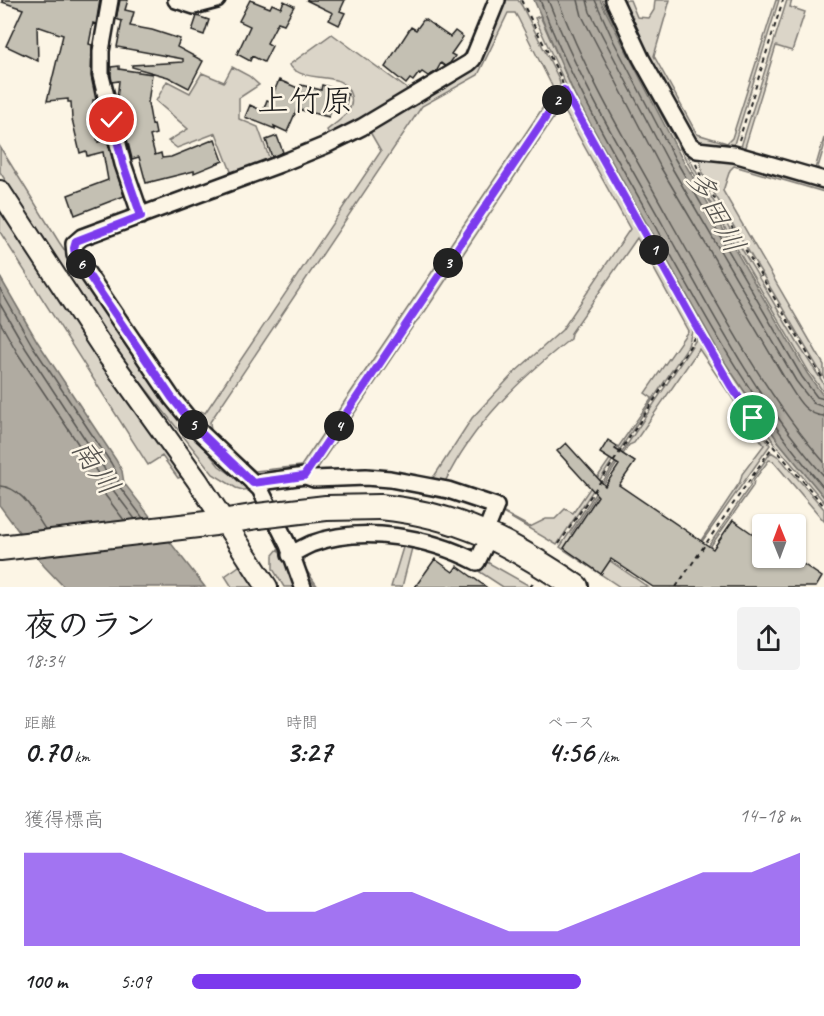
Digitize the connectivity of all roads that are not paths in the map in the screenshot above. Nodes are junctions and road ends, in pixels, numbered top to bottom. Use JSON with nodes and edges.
{"nodes":[{"id":1,"x":110,"y":0,"type":"edge"},
{"id":2,"x":176,"y":0,"type":"edge"},
{"id":3,"x":217,"y":0,"type":"edge"},
{"id":4,"x":497,"y":0,"type":"edge"},
{"id":5,"x":614,"y":0,"type":"edge"},
{"id":6,"x":824,"y":180,"type":"edge"},
{"id":7,"x":0,"y":191,"type":"edge"},
{"id":8,"x":141,"y":216,"type":"junction"},
{"id":9,"x":253,"y":483,"type":"junction"},
{"id":10,"x":220,"y":522,"type":"junction"},
{"id":11,"x":488,"y":534,"type":"junction"},
{"id":12,"x":0,"y":548,"type":"edge"},
{"id":13,"x":290,"y":555,"type":"junction"},
{"id":14,"x":267,"y":587,"type":"edge"},
{"id":15,"x":303,"y":587,"type":"edge"},
{"id":16,"x":576,"y":587,"type":"edge"}],
"edges":[{"from":1,"to":8,"type":"street"},
{"from":2,"to":3,"type":"street"},
{"from":4,"to":8,"type":"street"},
{"from":5,"to":6,"type":"street"},
{"from":7,"to":10,"type":"street"},
{"from":8,"to":9,"type":"street"},
{"from":9,"to":11,"type":"street"},
{"from":9,"to":13,"type":"street"},
{"from":10,"to":11,"type":"main road","bridge":true},
{"from":10,"to":12,"type":"main road"},
{"from":10,"to":14,"type":"street"},
{"from":11,"to":13,"type":"street"},
{"from":11,"to":16,"type":"main road"},
{"from":13,"to":15,"type":"street"}]}
